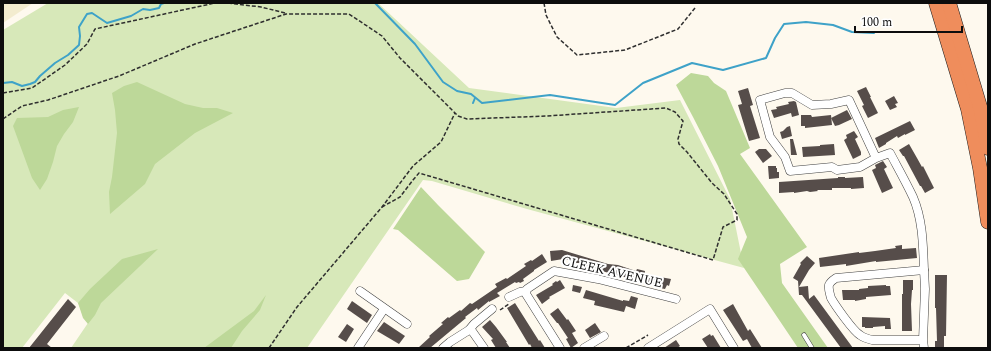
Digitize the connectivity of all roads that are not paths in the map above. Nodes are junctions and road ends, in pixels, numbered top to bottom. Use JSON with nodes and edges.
{"nodes":[{"id":1,"x":936,"y":3,"type":"edge"},
{"id":2,"x":949,"y":3,"type":"edge"},
{"id":3,"x":988,"y":148,"type":"edge"},
{"id":4,"x":876,"y":158,"type":"junction"},
{"id":5,"x":988,"y":222,"type":"edge"},
{"id":6,"x":924,"y":270,"type":"junction"},
{"id":7,"x":360,"y":291,"type":"dead end"},
{"id":8,"x":526,"y":291,"type":"junction"},
{"id":9,"x":509,"y":298,"type":"dead end"},
{"id":10,"x":676,"y":299,"type":"dead end"},
{"id":11,"x":492,"y":308,"type":"dead end"},
{"id":12,"x":384,"y":309,"type":"junction"},
{"id":13,"x":407,"y":324,"type":"dead end"},
{"id":14,"x":469,"y":330,"type":"junction"},
{"id":15,"x":804,"y":335,"type":"dead end"},
{"id":16,"x":604,"y":336,"type":"dead end"},
{"id":17,"x":923,"y":344,"type":"edge"},
{"id":18,"x":653,"y":347,"type":"edge"},
{"id":19,"x":358,"y":348,"type":"edge"},
{"id":20,"x":443,"y":348,"type":"edge"},
{"id":21,"x":484,"y":348,"type":"edge"},
{"id":22,"x":560,"y":348,"type":"edge"},
{"id":23,"x":584,"y":348,"type":"edge"},
{"id":24,"x":734,"y":348,"type":"edge"},
{"id":25,"x":812,"y":348,"type":"edge"}],
"edges":[{"from":1,"to":5,"type":"highway"},
{"from":2,"to":3,"type":"highway"},
{"from":4,"to":4,"type":"street"},
{"from":4,"to":6,"type":"street"},
{"from":6,"to":17,"type":"street"},
{"from":6,"to":17,"type":"street"},
{"from":7,"to":12,"type":"street"},
{"from":8,"to":9,"type":"street","name":"CLEEK AVENUE"},
{"from":8,"to":10,"type":"street","name":"CLEEK AVENUE"},
{"from":8,"to":22,"type":"street"},
{"from":11,"to":14,"type":"street"},
{"from":12,"to":13,"type":"street"},
{"from":12,"to":19,"type":"street"},
{"from":14,"to":20,"type":"street"},
{"from":14,"to":21,"type":"street"},
{"from":15,"to":25,"type":"lane"},
{"from":16,"to":23,"type":"street"},
{"from":18,"to":24,"type":"street"}]}
